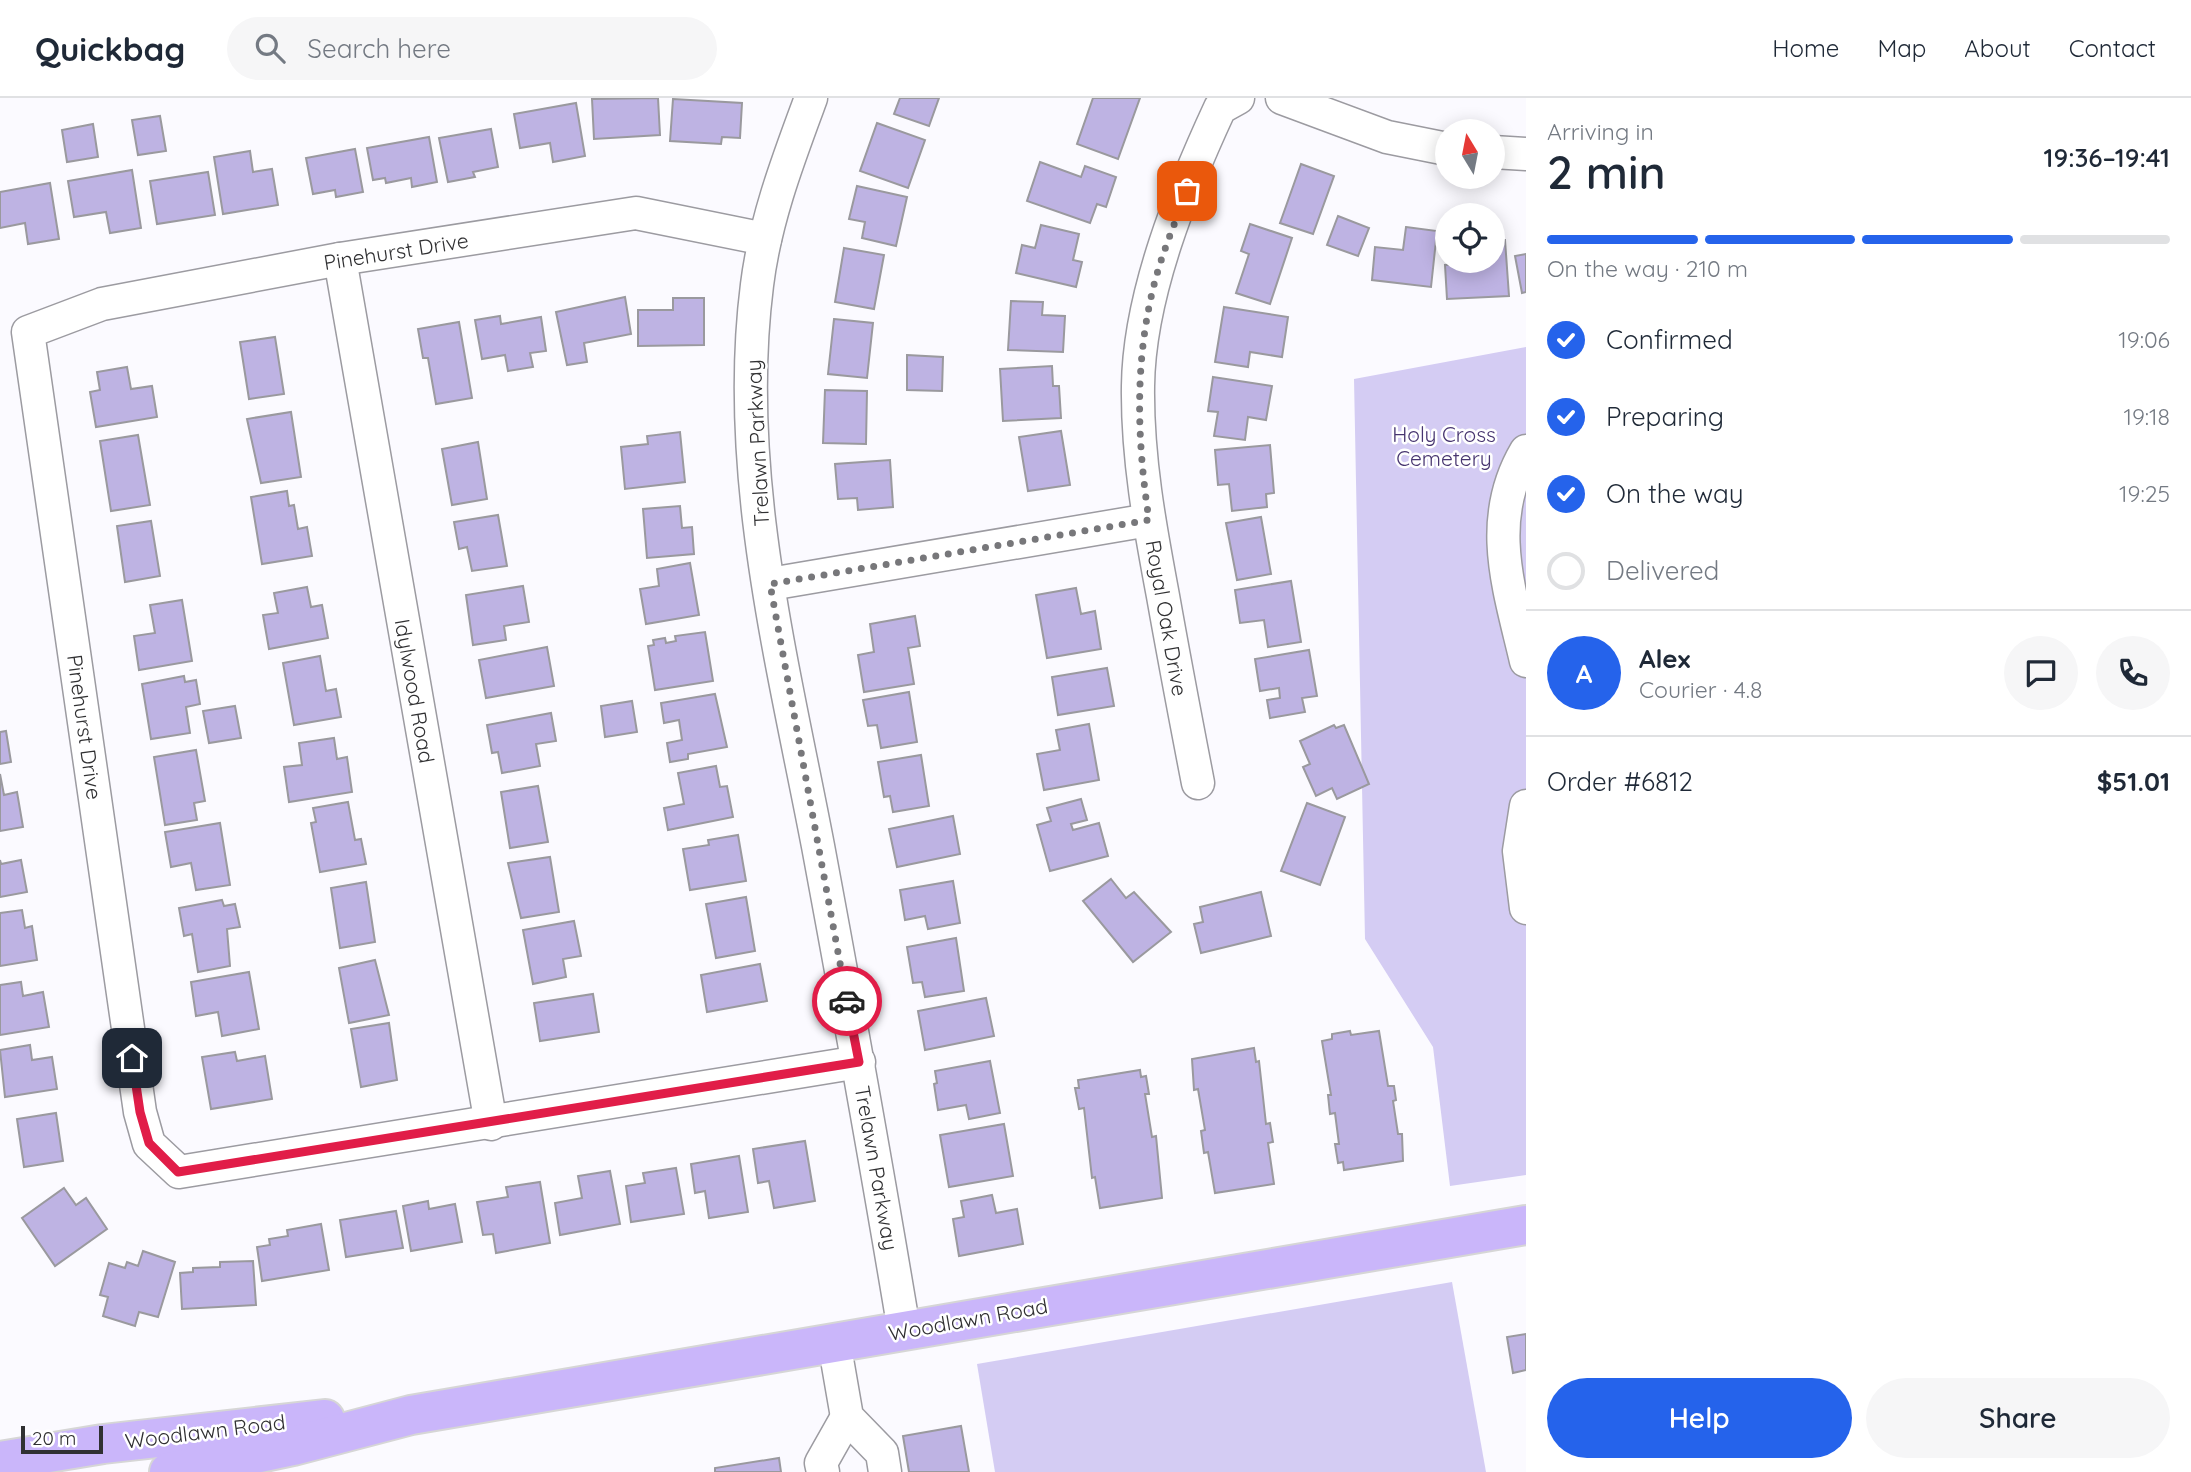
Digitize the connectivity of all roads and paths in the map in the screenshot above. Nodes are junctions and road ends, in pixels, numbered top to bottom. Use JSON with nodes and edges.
{"nodes":[{"id":1,"x":811,"y":98,"type":"edge"},
{"id":2,"x":1238,"y":98,"type":"edge"},
{"id":3,"x":1282,"y":98,"type":"edge"},
{"id":4,"x":1435,"y":147,"type":"edge"},
{"id":5,"x":1505,"y":153,"type":"edge"},
{"id":6,"x":1526,"y":154,"type":"edge"},
{"id":7,"x":765,"y":239,"type":"junction"},
{"id":8,"x":340,"y":259,"type":"junction"},
{"id":9,"x":1526,"y":451,"type":"edge"},
{"id":10,"x":1149,"y":520,"type":"junction"},
{"id":11,"x":1508,"y":582,"type":"junction"},
{"id":12,"x":770,"y":584,"type":"junction"},
{"id":13,"x":1526,"y":620,"type":"edge"},
{"id":14,"x":1526,"y":661,"type":"edge"},
{"id":15,"x":1198,"y":783,"type":"dead end"},
{"id":16,"x":1526,"y":806,"type":"edge"},
{"id":17,"x":1526,"y":908,"type":"edge"},
{"id":18,"x":859,"y":1062,"type":"junction"},
{"id":19,"x":491,"y":1124,"type":"junction"},
{"id":20,"x":1526,"y":1225,"type":"edge"},
{"id":21,"x":904,"y":1330,"type":"junction"},
{"id":22,"x":834,"y":1342,"type":"junction"},
{"id":23,"x":411,"y":1415,"type":"junction"},
{"id":24,"x":847,"y":1417,"type":"junction"},
{"id":25,"x":0,"y":1461,"type":"edge"},
{"id":26,"x":169,"y":1472,"type":"edge"},
{"id":27,"x":823,"y":1472,"type":"edge"},
{"id":28,"x":886,"y":1472,"type":"edge"}],
"edges":[{"from":1,"to":7,"type":"street","name":"Trelawn Parkway"},
{"from":2,"to":10,"type":"street","name":"Royal Oak Drive"},
{"from":3,"to":4,"type":"street"},
{"from":5,"to":6,"type":"street"},
{"from":7,"to":8,"type":"street","name":"Pinehurst Drive"},
{"from":7,"to":12,"type":"street","name":"Trelawn Parkway"},
{"from":8,"to":19,"type":"street","name":"Idylwood Road"},
{"from":8,"to":19,"type":"street","name":"Pinehurst Drive"},
{"from":9,"to":11,"type":"street"},
{"from":10,"to":12,"type":"street"},
{"from":10,"to":15,"type":"street","name":"Royal Oak Drive"},
{"from":11,"to":13,"type":"street"},
{"from":11,"to":14,"type":"street"},
{"from":12,"to":18,"type":"street","name":"Trelawn Parkway"},
{"from":16,"to":17,"type":"street"},
{"from":18,"to":19,"type":"street","name":"Pinehurst Drive"},
{"from":18,"to":21,"type":"street","name":"Trelawn Parkway"},
{"from":20,"to":21,"type":"main road","name":"Woodlawn Road"},
{"from":21,"to":22,"type":"main road","name":"Woodlawn Road"},
{"from":22,"to":23,"type":"main road","name":"Woodlawn Road"},
{"from":22,"to":24,"type":"street"},
{"from":23,"to":25,"type":"main road","name":"Woodlawn Road"},
{"from":23,"to":26,"type":"main road","name":"Woodlawn Road"},
{"from":24,"to":27,"type":"street"},
{"from":24,"to":28,"type":"street"}]}
